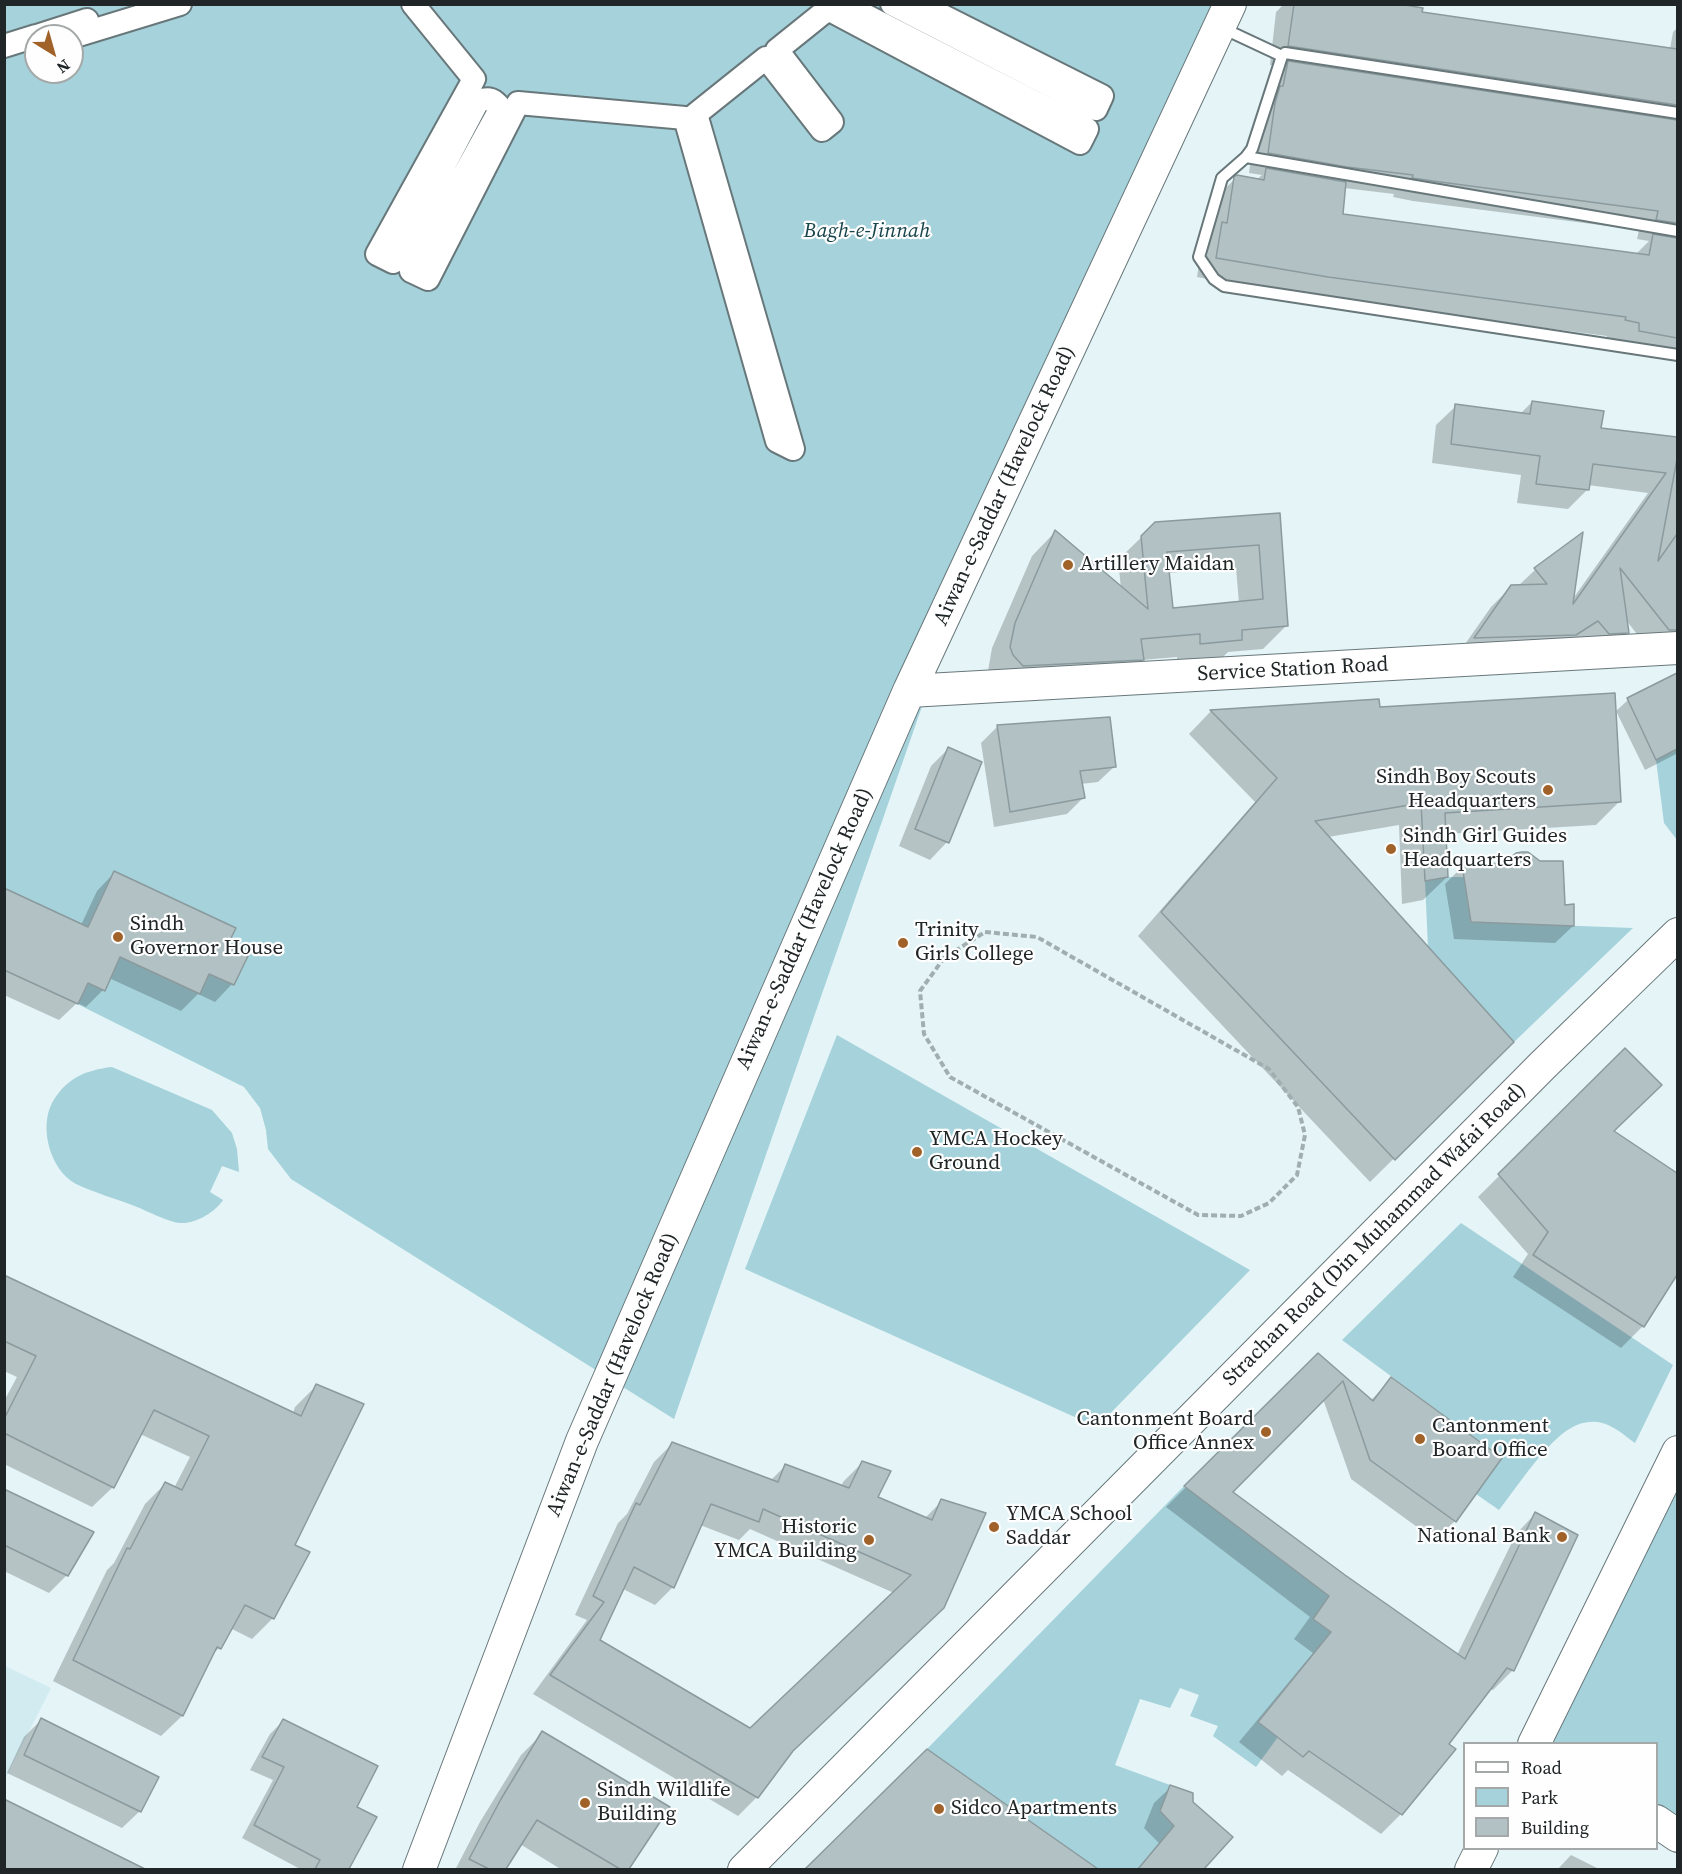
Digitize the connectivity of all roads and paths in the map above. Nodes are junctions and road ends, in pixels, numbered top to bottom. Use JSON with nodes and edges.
{"nodes":[{"id":1,"x":139,"y":4,"type":"edge"},
{"id":2,"x":180,"y":4,"type":"edge"},
{"id":3,"x":413,"y":4,"type":"edge"},
{"id":4,"x":847,"y":4,"type":"edge"},
{"id":5,"x":892,"y":4,"type":"edge"},
{"id":6,"x":919,"y":4,"type":"edge"},
{"id":7,"x":1225,"y":16,"type":"edge"},
{"id":8,"x":75,"y":24,"type":"edge"},
{"id":9,"x":84,"y":33,"type":"edge"},
{"id":10,"x":24,"y":40,"type":"edge"},
{"id":11,"x":4,"y":46,"type":"edge"},
{"id":12,"x":24,"y":51,"type":"edge"},
{"id":13,"x":1282,"y":56,"type":"junction"},
{"id":14,"x":4,"y":57,"type":"edge"},
{"id":15,"x":1677,"y":113,"type":"edge"},
{"id":16,"x":1246,"y":157,"type":"junction"},
{"id":17,"x":1677,"y":231,"type":"edge"},
{"id":18,"x":1677,"y":355,"type":"edge"},
{"id":19,"x":1677,"y":648,"type":"edge"},
{"id":20,"x":909,"y":691,"type":"junction"},
{"id":21,"x":1677,"y":934,"type":"edge"},
{"id":22,"x":1298,"y":1107,"type":"joint"},
{"id":23,"x":1677,"y":1452,"type":"edge"},
{"id":24,"x":1537,"y":1742,"type":"edge"},
{"id":25,"x":1658,"y":1822,"type":"edge"},
{"id":26,"x":1677,"y":1836,"type":"edge"},
{"id":27,"x":1481,"y":1850,"type":"edge"},
{"id":28,"x":419,"y":1869,"type":"edge"},
{"id":29,"x":744,"y":1869,"type":"edge"},
{"id":30,"x":1472,"y":1869,"type":"edge"}],
"edges":[{"from":1,"to":8,"type":"street"},
{"from":2,"to":9,"type":"street"},
{"from":3,"to":4,"type":"street"},
{"from":5,"to":6,"type":"street"},
{"from":7,"to":13,"type":"lane"},
{"from":7,"to":20,"type":"main road","name":"Aiwan-e-Saddar (Havelock Road)"},
{"from":10,"to":11,"type":"street"},
{"from":12,"to":14,"type":"street"},
{"from":13,"to":15,"type":"lane"},
{"from":13,"to":16,"type":"lane"},
{"from":16,"to":17,"type":"lane"},
{"from":16,"to":18,"type":"lane"},
{"from":19,"to":20,"type":"main road","name":"Service Station Road"},
{"from":20,"to":28,"type":"main road","name":"Aiwan-e-Saddar (Havelock Road)"},
{"from":21,"to":29,"type":"main road","name":"Strachan Road (Din Muhammad Wafai Road)"},
{"from":22,"to":22,"type":"path"},
{"from":23,"to":24,"type":"main road"},
{"from":25,"to":26,"type":"main road"},
{"from":27,"to":30,"type":"main road"}]}
